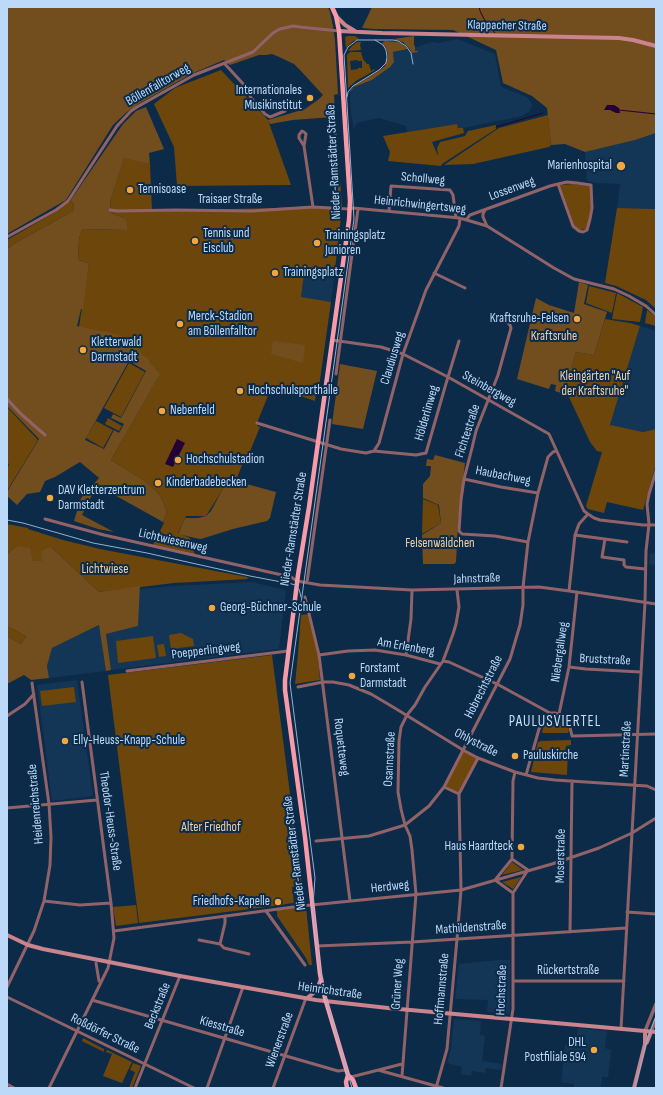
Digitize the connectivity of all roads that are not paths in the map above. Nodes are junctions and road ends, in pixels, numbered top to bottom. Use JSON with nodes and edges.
{"nodes":[{"id":1,"x":332,"y":7,"type":"edge"},
{"id":2,"x":336,"y":16,"type":"junction"},
{"id":3,"x":339,"y":31,"type":"junction"},
{"id":4,"x":357,"y":32,"type":"junction"},
{"id":5,"x":656,"y":46,"type":"edge"},
{"id":6,"x":224,"y":63,"type":"junction"},
{"id":7,"x":285,"y":111,"type":"dead end"},
{"id":8,"x":304,"y":146,"type":"dead end"},
{"id":9,"x":558,"y":184,"type":"junction"},
{"id":10,"x":313,"y":208,"type":"junction"},
{"id":11,"x":358,"y":208,"type":"junction"},
{"id":12,"x":349,"y":209,"type":"junction"},
{"id":13,"x":110,"y":210,"type":"dead end"},
{"id":14,"x":485,"y":210,"type":"junction"},
{"id":15,"x":389,"y":211,"type":"junction"},
{"id":16,"x":458,"y":218,"type":"junction"},
{"id":17,"x":466,"y":220,"type":"junction"},
{"id":18,"x":487,"y":226,"type":"junction"},
{"id":19,"x":7,"y":237,"type":"edge"},
{"id":20,"x":434,"y":272,"type":"junction"},
{"id":21,"x":465,"y":288,"type":"dead end"},
{"id":22,"x":656,"y":315,"type":"edge"},
{"id":23,"x":503,"y":316,"type":"dead end"},
{"id":24,"x":332,"y":340,"type":"junction"},
{"id":25,"x":459,"y":341,"type":"dead end"},
{"id":26,"x":341,"y":342,"type":"junction"},
{"id":27,"x":403,"y":354,"type":"junction"},
{"id":28,"x":336,"y":374,"type":"dead end"},
{"id":29,"x":448,"y":377,"type":"junction"},
{"id":30,"x":7,"y":399,"type":"edge"},
{"id":31,"x":489,"y":400,"type":"junction"},
{"id":32,"x":330,"y":420,"type":"dead end"},
{"id":33,"x":257,"y":423,"type":"dead end"},
{"id":34,"x":45,"y":435,"type":"dead end"},
{"id":35,"x":318,"y":442,"type":"junction"},
{"id":36,"x":326,"y":444,"type":"junction"},
{"id":37,"x":374,"y":450,"type":"junction"},
{"id":38,"x":556,"y":451,"type":"junction"},
{"id":39,"x":656,"y":471,"type":"edge"},
{"id":40,"x":464,"y":479,"type":"junction"},
{"id":41,"x":538,"y":493,"type":"junction"},
{"id":42,"x":588,"y":514,"type":"junction"},
{"id":43,"x":45,"y":519,"type":"dead end"},
{"id":44,"x":649,"y":524,"type":"junction"},
{"id":45,"x":656,"y":525,"type":"edge"},
{"id":46,"x":575,"y":535,"type":"junction"},
{"id":47,"x":605,"y":539,"type":"junction"},
{"id":48,"x":528,"y":542,"type":"junction"},
{"id":49,"x":627,"y":542,"type":"dead end"},
{"id":50,"x":645,"y":569,"type":"junction"},
{"id":51,"x":297,"y":581,"type":"junction"},
{"id":52,"x":307,"y":582,"type":"junction"},
{"id":53,"x":523,"y":587,"type":"junction"},
{"id":54,"x":412,"y":590,"type":"junction"},
{"id":55,"x":457,"y":590,"type":"junction"},
{"id":56,"x":569,"y":590,"type":"junction"},
{"id":57,"x":577,"y":592,"type":"junction"},
{"id":58,"x":305,"y":597,"type":"dead end"},
{"id":59,"x":644,"y":602,"type":"junction"},
{"id":60,"x":656,"y":604,"type":"edge"},
{"id":61,"x":288,"y":651,"type":"junction"},
{"id":62,"x":320,"y":655,"type":"junction"},
{"id":63,"x":406,"y":655,"type":"junction"},
{"id":64,"x":441,"y":662,"type":"junction"},
{"id":65,"x":569,"y":667,"type":"junction"},
{"id":66,"x":127,"y":671,"type":"dead end"},
{"id":67,"x":640,"y":672,"type":"junction"},
{"id":68,"x":82,"y":682,"type":"dead end"},
{"id":69,"x":323,"y":682,"type":"junction"},
{"id":70,"x":32,"y":683,"type":"dead end"},
{"id":71,"x":497,"y":684,"type":"junction"},
{"id":72,"x":298,"y":687,"type":"dead end"},
{"id":73,"x":34,"y":694,"type":"junction"},
{"id":74,"x":550,"y":713,"type":"junction"},
{"id":75,"x":559,"y":714,"type":"junction"},
{"id":76,"x":407,"y":715,"type":"junction"},
{"id":77,"x":7,"y":716,"type":"edge"},
{"id":78,"x":656,"y":734,"type":"edge"},
{"id":79,"x":636,"y":735,"type":"junction"},
{"id":80,"x":463,"y":750,"type":"junction"},
{"id":81,"x":478,"y":758,"type":"junction"},
{"id":82,"x":515,"y":772,"type":"junction"},
{"id":83,"x":526,"y":775,"type":"junction"},
{"id":84,"x":572,"y":781,"type":"junction"},
{"id":85,"x":634,"y":784,"type":"junction"},
{"id":86,"x":444,"y":787,"type":"junction"},
{"id":87,"x":656,"y":790,"type":"edge"},
{"id":88,"x":459,"y":794,"type":"junction"},
{"id":89,"x":97,"y":800,"type":"junction"},
{"id":90,"x":48,"y":804,"type":"junction"},
{"id":91,"x":7,"y":808,"type":"edge"},
{"id":92,"x":656,"y":818,"type":"edge"},
{"id":93,"x":405,"y":825,"type":"junction"},
{"id":94,"x":632,"y":833,"type":"junction"},
{"id":95,"x":343,"y":838,"type":"junction"},
{"id":96,"x":316,"y":841,"type":"dead end"},
{"id":97,"x":571,"y":857,"type":"junction"},
{"id":98,"x":512,"y":858,"type":"junction"},
{"id":99,"x":528,"y":870,"type":"junction"},
{"id":100,"x":495,"y":880,"type":"junction"},
{"id":101,"x":461,"y":890,"type":"junction"},
{"id":102,"x":513,"y":893,"type":"junction"},
{"id":103,"x":416,"y":894,"type":"junction"},
{"id":104,"x":350,"y":900,"type":"junction"},
{"id":105,"x":44,"y":901,"type":"junction"},
{"id":106,"x":111,"y":903,"type":"junction"},
{"id":107,"x":312,"y":905,"type":"junction"},
{"id":108,"x":266,"y":911,"type":"junction"},
{"id":109,"x":627,"y":912,"type":"junction"},
{"id":110,"x":656,"y":914,"type":"edge"},
{"id":111,"x":225,"y":916,"type":"junction"},
{"id":112,"x":626,"y":928,"type":"junction"},
{"id":113,"x":114,"y":931,"type":"junction"},
{"id":114,"x":570,"y":932,"type":"junction"},
{"id":115,"x":7,"y":935,"type":"edge"},
{"id":116,"x":512,"y":936,"type":"junction"},
{"id":117,"x":458,"y":938,"type":"junction"},
{"id":118,"x":199,"y":940,"type":"dead end"},
{"id":119,"x":412,"y":942,"type":"junction"},
{"id":120,"x":220,"y":944,"type":"junction"},
{"id":121,"x":28,"y":945,"type":"junction"},
{"id":122,"x":317,"y":946,"type":"junction"},
{"id":123,"x":249,"y":954,"type":"dead end"},
{"id":124,"x":110,"y":962,"type":"junction"},
{"id":125,"x":96,"y":963,"type":"dead end"},
{"id":126,"x":305,"y":965,"type":"dead end"},
{"id":127,"x":180,"y":976,"type":"junction"},
{"id":128,"x":321,"y":979,"type":"junction"},
{"id":129,"x":624,"y":980,"type":"junction"},
{"id":130,"x":513,"y":981,"type":"junction"},
{"id":131,"x":101,"y":982,"type":"junction"},
{"id":132,"x":7,"y":987,"type":"edge"},
{"id":133,"x":243,"y":987,"type":"junction"},
{"id":134,"x":7,"y":997,"type":"edge"},
{"id":135,"x":306,"y":998,"type":"junction"},
{"id":136,"x":92,"y":1000,"type":"junction"},
{"id":137,"x":326,"y":1002,"type":"junction"},
{"id":138,"x":656,"y":1004,"type":"edge"},
{"id":139,"x":406,"y":1010,"type":"junction"},
{"id":140,"x":450,"y":1014,"type":"junction"},
{"id":141,"x":512,"y":1019,"type":"junction"},
{"id":142,"x":656,"y":1019,"type":"edge"},
{"id":143,"x":162,"y":1021,"type":"junction"},
{"id":144,"x":621,"y":1029,"type":"junction"},
{"id":145,"x":77,"y":1031,"type":"junction"},
{"id":146,"x":645,"y":1031,"type":"junction"},
{"id":147,"x":654,"y":1032,"type":"edge"},
{"id":148,"x":225,"y":1038,"type":"junction"},
{"id":149,"x":644,"y":1044,"type":"junction"},
{"id":150,"x":285,"y":1056,"type":"junction"},
{"id":151,"x":145,"y":1064,"type":"junction"},
{"id":152,"x":402,"y":1064,"type":"junction"},
{"id":153,"x":378,"y":1070,"type":"junction"},
{"id":154,"x":348,"y":1074,"type":"junction"},
{"id":155,"x":402,"y":1076,"type":"junction"},
{"id":156,"x":7,"y":1084,"type":"edge"},
{"id":157,"x":436,"y":1087,"type":"edge"},
{"id":158,"x":14,"y":1088,"type":"edge"},
{"id":159,"x":49,"y":1088,"type":"edge"},
{"id":160,"x":135,"y":1088,"type":"edge"},
{"id":161,"x":194,"y":1088,"type":"edge"},
{"id":162,"x":207,"y":1088,"type":"edge"},
{"id":163,"x":273,"y":1088,"type":"edge"},
{"id":164,"x":347,"y":1088,"type":"edge"},
{"id":165,"x":356,"y":1088,"type":"edge"},
{"id":166,"x":444,"y":1088,"type":"edge"},
{"id":167,"x":501,"y":1088,"type":"edge"},
{"id":168,"x":634,"y":1088,"type":"edge"}],
"edges":[{"from":1,"to":2,"type":"main road","name":"Nieder-Ramstädter Straße"},
{"from":2,"to":3,"type":"main road","name":"Nieder-Ramstädter Straße"},
{"from":2,"to":4,"type":"main road"},
{"from":3,"to":4,"type":"main road","name":"Klappacher Straße"},
{"from":3,"to":6,"type":"street","name":"Böllenfalltorweg"},
{"from":3,"to":12,"type":"main road","name":"Nieder-Ramstädter Straße"},
{"from":4,"to":5,"type":"main road","name":"Klappacher Straße"},
{"from":6,"to":7,"type":"street"},
{"from":6,"to":19,"type":"street","name":"Böllenfalltorweg"},
{"from":8,"to":10,"type":"street"},
{"from":9,"to":9,"type":"street","name":"Lossenweg"},
{"from":9,"to":14,"type":"street","name":"Lossenweg"},
{"from":10,"to":12,"type":"street","name":"Traisaer Straße"},
{"from":10,"to":13,"type":"street","name":"Traisaer Straße"},
{"from":11,"to":12,"type":"street","name":"Heinrichwingertsweg"},
{"from":11,"to":15,"type":"street","name":"Heinrichwingertsweg"},
{"from":11,"to":26,"type":"street","name":"Nieder-Ramstädter Straße"},
{"from":12,"to":24,"type":"main road","name":"Nieder-Ramstädter Straße"},
{"from":14,"to":17,"type":"street","name":"Lossenweg"},
{"from":14,"to":18,"type":"street","name":"Heinrichwingertsweg"},
{"from":15,"to":16,"type":"street","name":"Heinrichwingertsweg"},
{"from":15,"to":16,"type":"street","name":"Schollweg"},
{"from":16,"to":17,"type":"street","name":"Heinrichwingertsweg"},
{"from":16,"to":20,"type":"street","name":"Claudiusweg"},
{"from":17,"to":18,"type":"street","name":"Heinrichwingertsweg"},
{"from":18,"to":22,"type":"street","name":"Heinrichwingertsweg"},
{"from":20,"to":21,"type":"street"},
{"from":20,"to":27,"type":"street","name":"Claudiusweg"},
{"from":23,"to":31,"type":"street","name":"Fichtestraße"},
{"from":24,"to":26,"type":"street","name":"Steinbergweg"},
{"from":24,"to":35,"type":"main road","name":"Nieder-Ramstädter Straße"},
{"from":25,"to":29,"type":"street","name":"Hölderlinweg"},
{"from":26,"to":27,"type":"street","name":"Steinbergweg"},
{"from":26,"to":28,"type":"street","name":"Nieder-Ramstädter Straße"},
{"from":27,"to":29,"type":"street","name":"Steinbergweg"},
{"from":27,"to":37,"type":"street","name":"Claudiusweg"},
{"from":29,"to":31,"type":"street","name":"Steinbergweg"},
{"from":29,"to":37,"type":"street","name":"Hölderlinweg"},
{"from":30,"to":34,"type":"street"},
{"from":31,"to":38,"type":"street","name":"Steinbergweg"},
{"from":31,"to":40,"type":"street","name":"Fichtestraße"},
{"from":32,"to":36,"type":"street","name":"Nieder-Ramstädter Straße"},
{"from":33,"to":35,"type":"street","name":"Hölderlinweg"},
{"from":35,"to":36,"type":"street","name":"Hölderlinweg"},
{"from":35,"to":51,"type":"main road","name":"Nieder-Ramstädter Straße"},
{"from":36,"to":37,"type":"street","name":"Hölderlinweg"},
{"from":36,"to":52,"type":"street","name":"Nieder-Ramstädter Straße"},
{"from":38,"to":41,"type":"street","name":"Hobrechtstraße"},
{"from":38,"to":42,"type":"street","name":"Steinbergweg"},
{"from":39,"to":44,"type":"street","name":"Martinstraße"},
{"from":40,"to":41,"type":"street","name":"Haubachweg"},
{"from":40,"to":48,"type":"street","name":"Fichtestraße"},
{"from":41,"to":48,"type":"street","name":"Hobrechtstraße"},
{"from":42,"to":44,"type":"street"},
{"from":42,"to":46,"type":"street"},
{"from":43,"to":51,"type":"street","name":"Lichtwiesenweg"},
{"from":44,"to":45,"type":"street"},
{"from":44,"to":50,"type":"street","name":"Martinstraße"},
{"from":46,"to":47,"type":"street"},
{"from":46,"to":56,"type":"street"},
{"from":47,"to":49,"type":"street"},
{"from":47,"to":50,"type":"street"},
{"from":48,"to":53,"type":"street","name":"Hobrechtstraße"},
{"from":50,"to":59,"type":"street","name":"Martinstraße"},
{"from":51,"to":52,"type":"street","name":"Jahnstraße"},
{"from":51,"to":61,"type":"main road","name":"Nieder-Ramstädter Straße"},
{"from":52,"to":54,"type":"street","name":"Jahnstraße"},
{"from":53,"to":55,"type":"street","name":"Jahnstraße"},
{"from":53,"to":56,"type":"street","name":"Jahnstraße"},
{"from":53,"to":71,"type":"street","name":"Hobrechtstraße"},
{"from":54,"to":55,"type":"street","name":"Jahnstraße"},
{"from":54,"to":63,"type":"street"},
{"from":55,"to":64,"type":"street","name":"Osannstraße"},
{"from":56,"to":57,"type":"street","name":"Jahnstraße"},
{"from":57,"to":59,"type":"street","name":"Jahnstraße"},
{"from":57,"to":65,"type":"street","name":"Niebergallweg"},
{"from":58,"to":62,"type":"street","name":"Roquetteweg"},
{"from":59,"to":60,"type":"street","name":"Jahnstraße"},
{"from":59,"to":67,"type":"street","name":"Martinstraße"},
{"from":61,"to":66,"type":"street","name":"Poepperlingweg"},
{"from":61,"to":107,"type":"main road","name":"Nieder-Ramstädter Straße"},
{"from":62,"to":63,"type":"street","name":"Am Erlenberg"},
{"from":62,"to":69,"type":"street","name":"Roquetteweg"},
{"from":63,"to":64,"type":"street","name":"Am Erlenberg"},
{"from":64,"to":71,"type":"street","name":"Am Erlenberg"},
{"from":64,"to":76,"type":"street","name":"Osannstraße"},
{"from":65,"to":67,"type":"street","name":"Bruststraße"},
{"from":65,"to":75,"type":"street","name":"Niebergallweg"},
{"from":67,"to":79,"type":"street","name":"Martinstraße"},
{"from":68,"to":89,"type":"street","name":"Theodor-Heuss-Straße"},
{"from":69,"to":72,"type":"street","name":"Ohlystraße"},
{"from":69,"to":76,"type":"street","name":"Ohlystraße"},
{"from":69,"to":95,"type":"street","name":"Roquetteweg"},
{"from":70,"to":73,"type":"street","name":"Heidenreichstraße"},
{"from":71,"to":74,"type":"street","name":"Am Erlenberg"},
{"from":71,"to":80,"type":"street","name":"Hobrechtstraße"},
{"from":73,"to":77,"type":"street"},
{"from":73,"to":90,"type":"street","name":"Heidenreichstraße"},
{"from":74,"to":75,"type":"street"},
{"from":74,"to":83,"type":"street"},
{"from":75,"to":79,"type":"street"},
{"from":76,"to":80,"type":"street","name":"Ohlystraße"},
{"from":76,"to":93,"type":"street","name":"Osannstraße"},
{"from":78,"to":79,"type":"street"},
{"from":79,"to":85,"type":"street","name":"Martinstraße"},
{"from":80,"to":81,"type":"street","name":"Ohlystraße"},
{"from":80,"to":86,"type":"street","name":"Hobrechtstraße"},
{"from":81,"to":82,"type":"street","name":"Ohlystraße"},
{"from":81,"to":88,"type":"street","name":"Hoffmannstraße"},
{"from":82,"to":83,"type":"street","name":"Ohlystraße"},
{"from":82,"to":98,"type":"street"},
{"from":83,"to":84,"type":"street","name":"Ohlystraße"},
{"from":84,"to":85,"type":"street","name":"Ohlystraße"},
{"from":84,"to":97,"type":"street","name":"Moserstraße"},
{"from":85,"to":87,"type":"street","name":"Ohlystraße"},
{"from":85,"to":94,"type":"street","name":"Martinstraße"},
{"from":86,"to":88,"type":"street"},
{"from":86,"to":93,"type":"street","name":"Hobrechtstraße"},
{"from":88,"to":101,"type":"street","name":"Hoffmannstraße"},
{"from":89,"to":90,"type":"street"},
{"from":89,"to":106,"type":"street","name":"Theodor-Heuss-Straße"},
{"from":90,"to":91,"type":"street"},
{"from":90,"to":105,"type":"street","name":"Heidenreichstraße"},
{"from":92,"to":94,"type":"street","name":"Herdweg"},
{"from":93,"to":95,"type":"street","name":"Hobrechtstraße"},
{"from":93,"to":103,"type":"street","name":"Osannstraße"},
{"from":94,"to":97,"type":"street","name":"Herdweg"},
{"from":94,"to":109,"type":"street","name":"Martinstraße"},
{"from":95,"to":96,"type":"street","name":"Hobrechtstraße"},
{"from":95,"to":104,"type":"street","name":"Roquetteweg"},
{"from":97,"to":99,"type":"street","name":"Herdweg"},
{"from":97,"to":114,"type":"street","name":"Moserstraße"},
{"from":98,"to":99,"type":"street"},
{"from":98,"to":100,"type":"street"},
{"from":99,"to":100,"type":"street","name":"Herdweg"},
{"from":99,"to":102,"type":"street"},
{"from":100,"to":101,"type":"street","name":"Herdweg"},
{"from":100,"to":102,"type":"street"},
{"from":101,"to":103,"type":"street","name":"Herdweg"},
{"from":101,"to":117,"type":"street","name":"Hoffmannstraße"},
{"from":102,"to":116,"type":"street","name":"Hochstraße"},
{"from":103,"to":104,"type":"street","name":"Herdweg"},
{"from":103,"to":119,"type":"street","name":"Grüner Weg"},
{"from":104,"to":107,"type":"street","name":"Herdweg"},
{"from":105,"to":106,"type":"street"},
{"from":105,"to":121,"type":"street","name":"Heidenreichstraße"},
{"from":106,"to":113,"type":"street","name":"Theodor-Heuss-Straße"},
{"from":107,"to":108,"type":"street","name":"Herdweg"},
{"from":107,"to":122,"type":"main road","name":"Nieder-Ramstädter Straße"},
{"from":108,"to":111,"type":"street","name":"Herdweg"},
{"from":108,"to":126,"type":"street"},
{"from":109,"to":110,"type":"street"},
{"from":109,"to":112,"type":"street","name":"Martinstraße"},
{"from":111,"to":113,"type":"street","name":"Herdweg"},
{"from":111,"to":120,"type":"street"},
{"from":112,"to":114,"type":"street","name":"Mathildenstraße"},
{"from":112,"to":129,"type":"street","name":"Martinstraße"},
{"from":113,"to":124,"type":"street","name":"Theodor-Heuss-Straße"},
{"from":114,"to":116,"type":"street","name":"Mathildenstraße"},
{"from":115,"to":121,"type":"main road","name":"Heinrichstraße"},
{"from":116,"to":117,"type":"street","name":"Mathildenstraße"},
{"from":116,"to":130,"type":"street","name":"Hochstraße"},
{"from":117,"to":119,"type":"street","name":"Mathildenstraße"},
{"from":117,"to":140,"type":"street","name":"Hoffmannstraße"},
{"from":118,"to":120,"type":"street"},
{"from":119,"to":122,"type":"street","name":"Mathildenstraße"},
{"from":119,"to":139,"type":"street","name":"Grüner Weg"},
{"from":120,"to":123,"type":"street"},
{"from":121,"to":124,"type":"main road","name":"Heinrichstraße"},
{"from":121,"to":132,"type":"street","name":"Heidenreichstraße"},
{"from":122,"to":128,"type":"main road","name":"Nieder-Ramstädter Straße"},
{"from":124,"to":127,"type":"main road","name":"Heinrichstraße"},
{"from":124,"to":131,"type":"street","name":"Theodor-Heuss-Straße"},
{"from":125,"to":131,"type":"street"},
{"from":127,"to":133,"type":"main road","name":"Heinrichstraße"},
{"from":127,"to":143,"type":"street","name":"Beckstraße"},
{"from":128,"to":135,"type":"main road"},
{"from":128,"to":137,"type":"main road","name":"Nieder-Ramstädter Straße"},
{"from":129,"to":130,"type":"street","name":"Rückertstraße"},
{"from":129,"to":144,"type":"street","name":"Martinstraße"},
{"from":130,"to":141,"type":"street","name":"Hochstraße"},
{"from":131,"to":136,"type":"street","name":"Theodor-Heuss-Straße"},
{"from":133,"to":135,"type":"main road","name":"Heinrichstraße"},
{"from":133,"to":148,"type":"street"},
{"from":134,"to":145,"type":"street","name":"Roßdörfer Straße"},
{"from":135,"to":137,"type":"main road","name":"Heinrichstraße"},
{"from":135,"to":150,"type":"street","name":"Wienerstraße"},
{"from":136,"to":143,"type":"street","name":"Kiesstraße"},
{"from":136,"to":145,"type":"street","name":"Theodor-Heuss-Straße"},
{"from":137,"to":139,"type":"main road","name":"Heinrichstraße"},
{"from":137,"to":154,"type":"main road","name":"Nieder-Ramstädter Straße"},
{"from":138,"to":146,"type":"street"},
{"from":139,"to":140,"type":"main road","name":"Heinrichstraße"},
{"from":139,"to":152,"type":"street","name":"Grüner Weg"},
{"from":140,"to":141,"type":"main road","name":"Heinrichstraße"},
{"from":140,"to":157,"type":"street","name":"Hoffmannstraße"},
{"from":141,"to":144,"type":"main road","name":"Heinrichstraße"},
{"from":141,"to":167,"type":"street","name":"Hochstraße"},
{"from":142,"to":147,"type":"street"},
{"from":143,"to":148,"type":"street","name":"Kiesstraße"},
{"from":143,"to":151,"type":"street","name":"Beckstraße"},
{"from":144,"to":146,"type":"main road","name":"Heinrichstraße"},
{"from":145,"to":151,"type":"street","name":"Roßdörfer Straße"},
{"from":145,"to":159,"type":"street","name":"Theodor-Heuss-Straße"},
{"from":146,"to":147,"type":"main road","name":"Heinrichstraße"},
{"from":146,"to":149,"type":"main road"},
{"from":147,"to":149,"type":"main road"},
{"from":148,"to":150,"type":"street","name":"Kiesstraße"},
{"from":148,"to":162,"type":"street"},
{"from":149,"to":168,"type":"main road"},
{"from":150,"to":154,"type":"street","name":"Kiesstraße"},
{"from":150,"to":163,"type":"street","name":"Wienerstraße"},
{"from":151,"to":160,"type":"street","name":"Beckstraße"},
{"from":151,"to":161,"type":"street","name":"Roßdörfer Straße"},
{"from":152,"to":153,"type":"street","name":"Kiesstraße"},
{"from":152,"to":155,"type":"street","name":"Grüner Weg"},
{"from":153,"to":154,"type":"street","name":"Kiesstraße"},
{"from":153,"to":155,"type":"street","name":"Kiesstraße"},
{"from":154,"to":164,"type":"main road","name":"Nieder-Ramstädter Straße"},
{"from":154,"to":165,"type":"main road","name":"Nieder-Ramstädter Straße"},
{"from":155,"to":157,"type":"street","name":"Kiesstraße"},
{"from":156,"to":158,"type":"street"},
{"from":157,"to":166,"type":"street","name":"Kiesstraße"}]}
